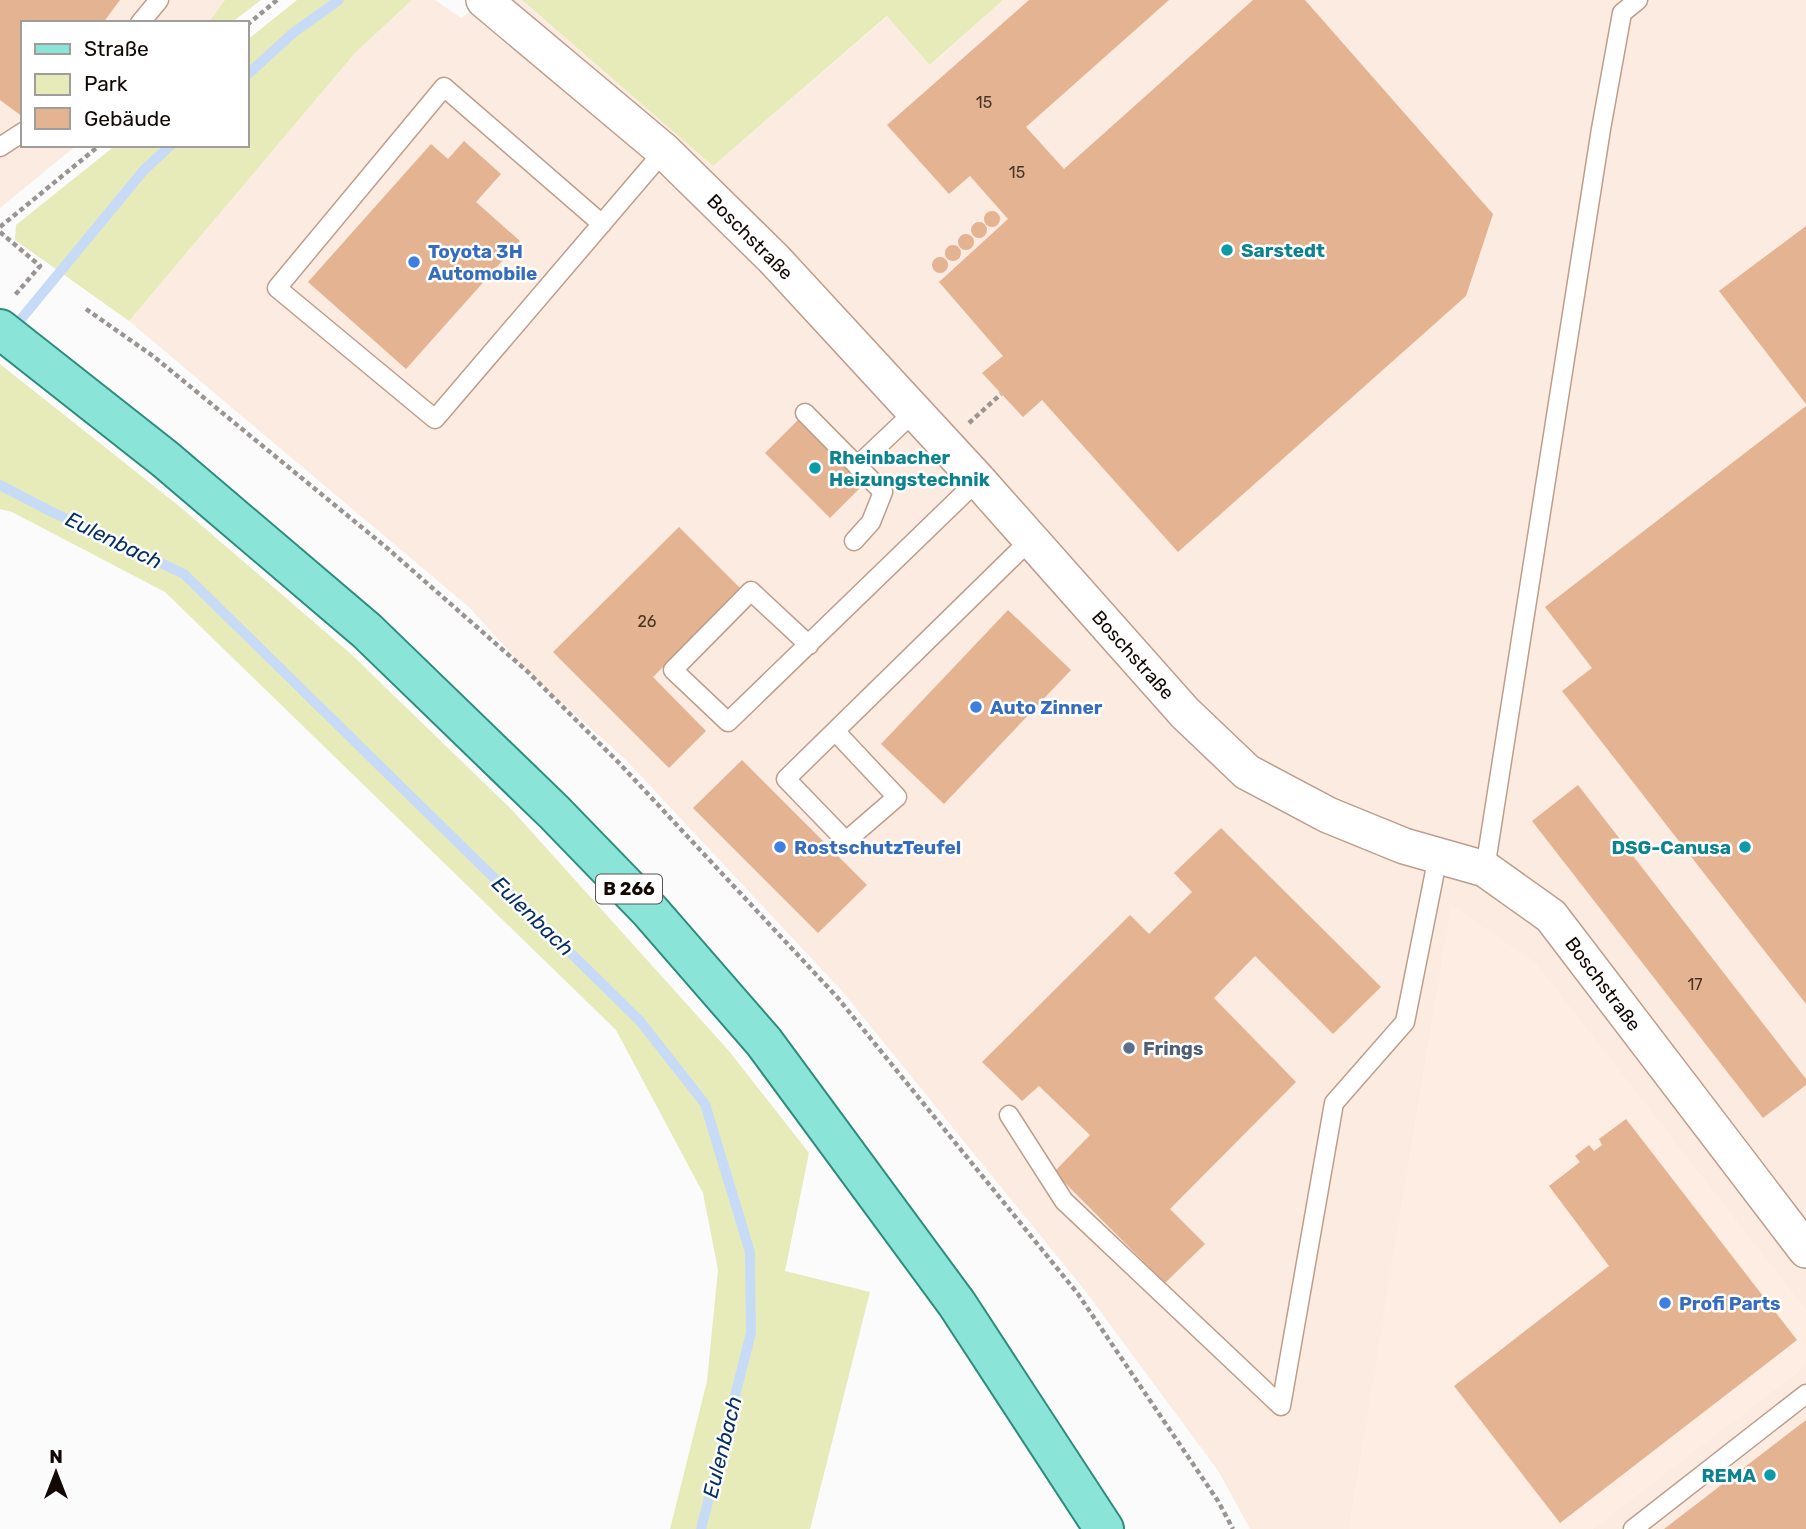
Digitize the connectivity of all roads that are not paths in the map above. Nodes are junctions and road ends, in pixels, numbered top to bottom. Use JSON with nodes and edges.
{"nodes":[{"id":1,"x":159,"y":0,"type":"edge"},
{"id":2,"x":484,"y":0,"type":"edge"},
{"id":3,"x":1638,"y":0,"type":"edge"},
{"id":4,"x":142,"y":21,"type":"edge"},
{"id":5,"x":21,"y":133,"type":"edge"},
{"id":6,"x":0,"y":147,"type":"edge"},
{"id":7,"x":664,"y":151,"type":"junction"},
{"id":8,"x":602,"y":224,"type":"junction"},
{"id":9,"x":7,"y":312,"type":"edge"},
{"id":10,"x":915,"y":411,"type":"junction"},
{"id":11,"x":805,"y":414,"type":"dead end"},
{"id":12,"x":857,"y":466,"type":"junction"},
{"id":13,"x":978,"y":480,"type":"junction"},
{"id":14,"x":1031,"y":539,"type":"junction"},
{"id":15,"x":854,"y":541,"type":"dead end"},
{"id":16,"x":808,"y":645,"type":"junction"},
{"id":17,"x":835,"y":731,"type":"junction"},
{"id":18,"x":1438,"y":856,"type":"junction"},
{"id":19,"x":1485,"y":869,"type":"junction"},
{"id":20,"x":1009,"y":1115,"type":"dead end"},
{"id":21,"x":1806,"y":1250,"type":"edge"},
{"id":22,"x":1806,"y":1394,"type":"edge"},
{"id":23,"x":1104,"y":1529,"type":"edge"},
{"id":24,"x":1633,"y":1529,"type":"edge"}],
"edges":[{"from":1,"to":4,"type":"lane"},
{"from":2,"to":7,"type":"street","name":"Boschstraße"},
{"from":3,"to":19,"type":"lane"},
{"from":5,"to":6,"type":"lane"},
{"from":7,"to":8,"type":"lane"},
{"from":7,"to":10,"type":"street","name":"Boschstraße"},
{"from":8,"to":8,"type":"lane"},
{"from":9,"to":23,"type":"main road","number":"B 266"},
{"from":10,"to":12,"type":"lane"},
{"from":10,"to":13,"type":"street","name":"Boschstraße"},
{"from":11,"to":12,"type":"lane"},
{"from":12,"to":15,"type":"lane"},
{"from":13,"to":14,"type":"street","name":"Boschstraße"},
{"from":13,"to":16,"type":"lane"},
{"from":14,"to":17,"type":"lane"},
{"from":14,"to":18,"type":"street","name":"Boschstraße"},
{"from":16,"to":16,"type":"lane"},
{"from":17,"to":17,"type":"lane"},
{"from":18,"to":19,"type":"street","name":"Boschstraße"},
{"from":18,"to":20,"type":"lane"},
{"from":19,"to":21,"type":"street","name":"Boschstraße"},
{"from":22,"to":24,"type":"lane"}]}
